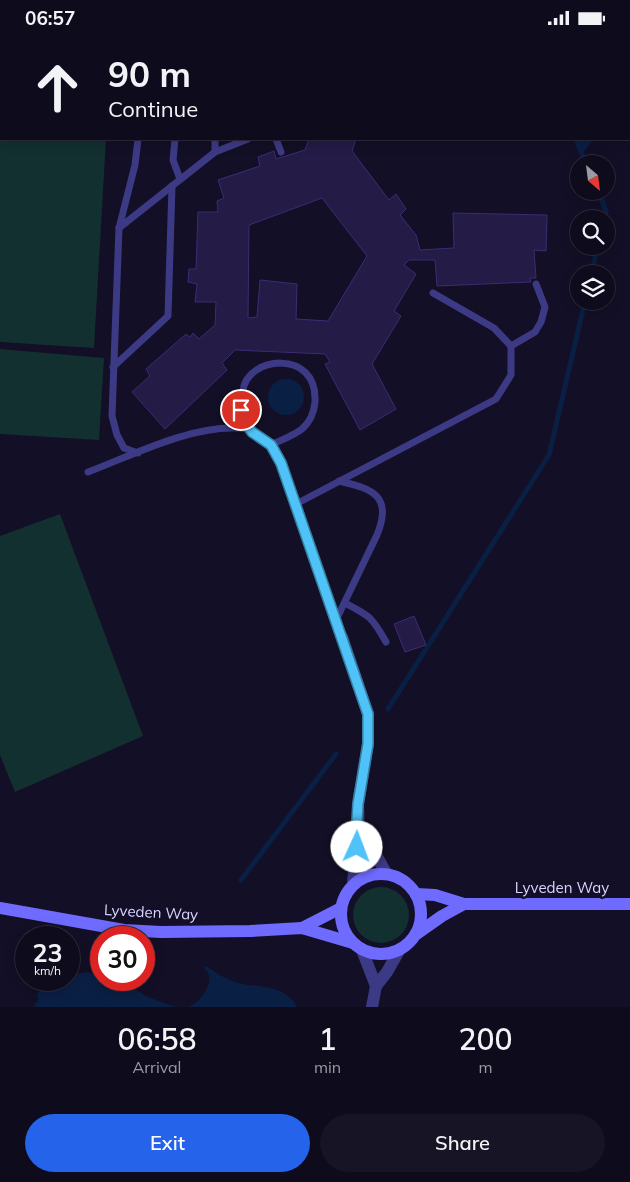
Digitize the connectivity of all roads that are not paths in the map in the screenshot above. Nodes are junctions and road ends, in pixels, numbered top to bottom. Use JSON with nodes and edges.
{"nodes":[{"id":1,"x":138,"y":140,"type":"edge"},
{"id":2,"x":175,"y":140,"type":"edge"},
{"id":3,"x":215,"y":140,"type":"edge"},
{"id":4,"x":245,"y":140,"type":"edge"},
{"id":5,"x":276,"y":140,"type":"edge"},
{"id":6,"x":215,"y":152,"type":"junction"},
{"id":7,"x":281,"y":152,"type":"dead end"},
{"id":8,"x":180,"y":179,"type":"junction"},
{"id":9,"x":172,"y":186,"type":"junction"},
{"id":10,"x":119,"y":228,"type":"junction"},
{"id":11,"x":536,"y":285,"type":"dead end"},
{"id":12,"x":434,"y":293,"type":"dead end"},
{"id":13,"x":511,"y":346,"type":"junction"},
{"id":14,"x":113,"y":367,"type":"junction"},
{"id":15,"x":252,"y":432,"type":"junction"},
{"id":16,"x":271,"y":445,"type":"junction"},
{"id":17,"x":138,"y":453,"type":"junction"},
{"id":18,"x":88,"y":472,"type":"dead end"},
{"id":19,"x":339,"y":481,"type":"junction"},
{"id":20,"x":296,"y":504,"type":"junction"},
{"id":21,"x":345,"y":603,"type":"junction"},
{"id":22,"x":336,"y":620,"type":"junction"},
{"id":23,"x":342,"y":637,"type":"joint"},
{"id":24,"x":386,"y":642,"type":"dead end"},
{"id":25,"x":359,"y":835,"type":"junction"},
{"id":26,"x":386,"y":873,"type":"junction"},
{"id":27,"x":353,"y":884,"type":"junction"},
{"id":28,"x":416,"y":894,"type":"junction"},
{"id":29,"x":464,"y":904,"type":"junction"},
{"id":30,"x":630,"y":904,"type":"edge"},
{"id":31,"x":341,"y":908,"type":"junction"},
{"id":32,"x":0,"y":909,"type":"edge"},
{"id":33,"x":302,"y":929,"type":"junction"},
{"id":34,"x":415,"y":935,"type":"junction"},
{"id":35,"x":358,"y":946,"type":"junction"},
{"id":36,"x":400,"y":949,"type":"junction"},
{"id":37,"x":376,"y":986,"type":"junction"},
{"id":38,"x":372,"y":1007,"type":"edge"}],
"edges":[{"from":1,"to":10,"type":"lane"},
{"from":2,"to":8,"type":"lane"},
{"from":3,"to":6,"type":"lane"},
{"from":4,"to":6,"type":"lane"},
{"from":5,"to":7,"type":"lane"},
{"from":6,"to":8,"type":"lane"},
{"from":8,"to":9,"type":"lane"},
{"from":9,"to":10,"type":"lane"},
{"from":9,"to":14,"type":"lane"},
{"from":10,"to":14,"type":"lane"},
{"from":11,"to":13,"type":"lane"},
{"from":12,"to":13,"type":"lane"},
{"from":13,"to":19,"type":"lane"},
{"from":14,"to":17,"type":"lane"},
{"from":15,"to":16,"type":"lane"},
{"from":15,"to":16,"type":"lane"},
{"from":15,"to":17,"type":"lane"},
{"from":16,"to":20,"type":"lane"},
{"from":17,"to":18,"type":"lane"},
{"from":19,"to":20,"type":"lane"},
{"from":19,"to":21,"type":"lane"},
{"from":20,"to":22,"type":"lane"},
{"from":21,"to":22,"type":"lane"},
{"from":21,"to":24,"type":"lane"},
{"from":22,"to":23,"type":"lane"},
{"from":23,"to":25,"type":"street"},
{"from":25,"to":26,"type":"street"},
{"from":25,"to":27,"type":"street"},
{"from":26,"to":27,"type":"street"},
{"from":26,"to":28,"type":"street"},
{"from":27,"to":31,"type":"street"},
{"from":28,"to":29,"type":"street","name":"Lyveden Way"},
{"from":28,"to":34,"type":"street"},
{"from":29,"to":30,"type":"street","name":"Lyveden Way"},
{"from":29,"to":34,"type":"street","name":"Lyveden Way"},
{"from":31,"to":33,"type":"street","name":"Lyveden Way"},
{"from":31,"to":35,"type":"street"},
{"from":32,"to":33,"type":"street","name":"Lyveden Way"},
{"from":33,"to":35,"type":"street","name":"Lyveden Way"},
{"from":34,"to":36,"type":"street"},
{"from":35,"to":36,"type":"street"},
{"from":35,"to":37,"type":"street"},
{"from":36,"to":37,"type":"street"},
{"from":37,"to":38,"type":"street"}]}
